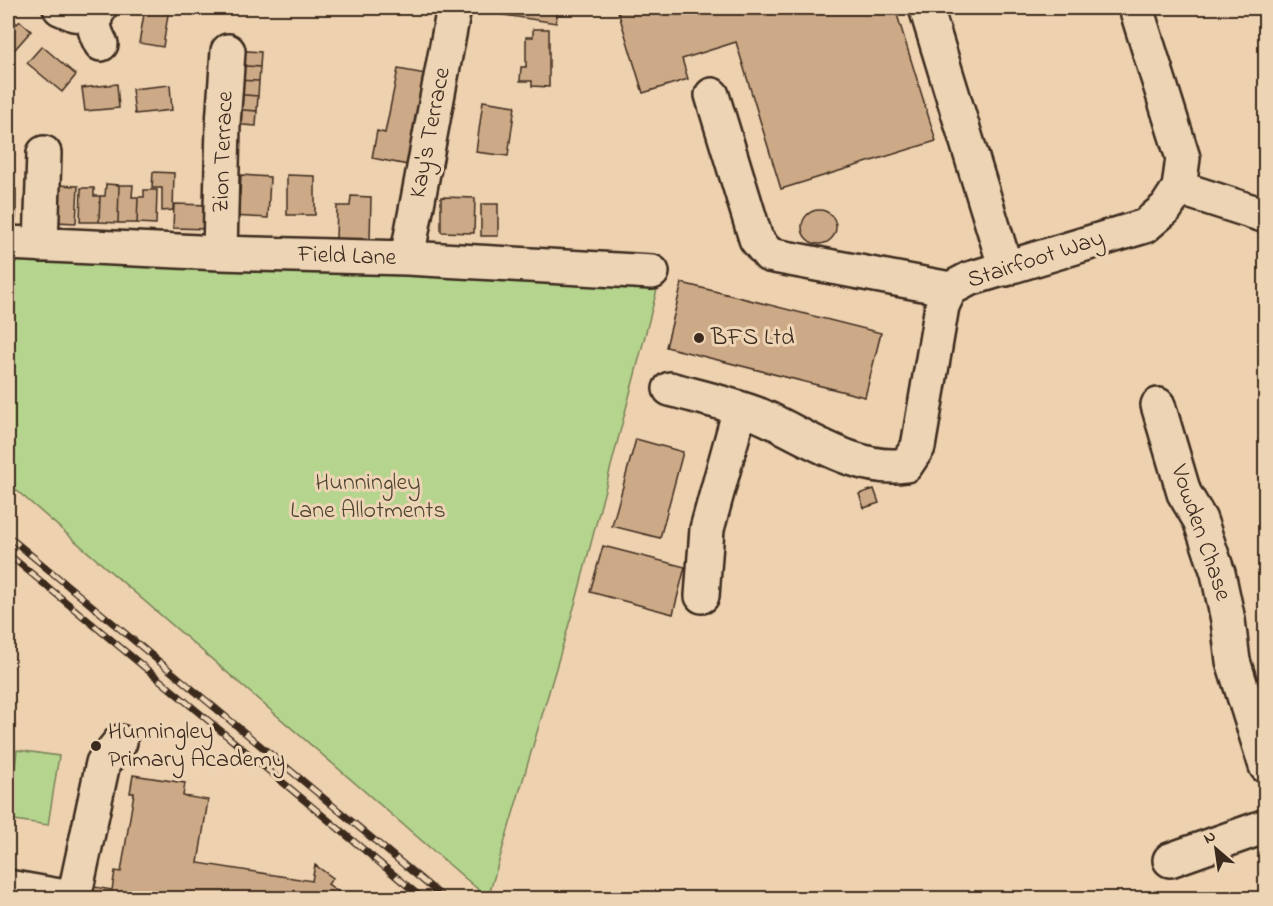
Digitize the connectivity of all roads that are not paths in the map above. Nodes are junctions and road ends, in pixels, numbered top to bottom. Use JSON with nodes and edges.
{"nodes":[{"id":1,"x":60,"y":8,"type":"edge"},
{"id":2,"x":454,"y":8,"type":"edge"},
{"id":3,"x":926,"y":8,"type":"edge"},
{"id":4,"x":1136,"y":8,"type":"edge"},
{"id":5,"x":98,"y":22,"type":"edge"},
{"id":6,"x":228,"y":51,"type":"dead end"},
{"id":7,"x":712,"y":95,"type":"dead end"},
{"id":8,"x":44,"y":153,"type":"dead end"},
{"id":9,"x":1179,"y":188,"type":"junction"},
{"id":10,"x":1266,"y":216,"type":"edge"},
{"id":11,"x":8,"y":243,"type":"edge"},
{"id":12,"x":41,"y":245,"type":"junction"},
{"id":13,"x":220,"y":253,"type":"junction"},
{"id":14,"x":407,"y":258,"type":"junction"},
{"id":15,"x":1006,"y":269,"type":"junction"},
{"id":16,"x":652,"y":272,"type":"dead end"},
{"id":17,"x":950,"y":289,"type":"junction"},
{"id":18,"x":670,"y":388,"type":"dead end"},
{"id":19,"x":1158,"y":405,"type":"dead end"},
{"id":20,"x":740,"y":410,"type":"junction"},
{"id":21,"x":702,"y":596,"type":"dead end"},
{"id":22,"x":120,"y":742,"type":"dead end"},
{"id":23,"x":1266,"y":766,"type":"edge"},
{"id":24,"x":1266,"y":826,"type":"edge"},
{"id":25,"x":1170,"y":860,"type":"dead end"},
{"id":26,"x":8,"y":887,"type":"edge"},
{"id":27,"x":72,"y":898,"type":"edge"}],
"edges":[{"from":1,"to":5,"type":"street"},
{"from":2,"to":14,"type":"street","name":"Kay's Terrace"},
{"from":3,"to":15,"type":"street"},
{"from":4,"to":9,"type":"street"},
{"from":6,"to":13,"type":"street","name":"Zion Terrace"},
{"from":7,"to":17,"type":"street"},
{"from":8,"to":12,"type":"street"},
{"from":9,"to":10,"type":"street"},
{"from":9,"to":15,"type":"street","name":"Stairfoot Way"},
{"from":11,"to":12,"type":"street","name":"Field Lane"},
{"from":12,"to":13,"type":"street","name":"Field Lane"},
{"from":13,"to":14,"type":"street","name":"Field Lane"},
{"from":14,"to":16,"type":"street","name":"Field Lane"},
{"from":15,"to":17,"type":"street","name":"Stairfoot Way"},
{"from":17,"to":20,"type":"street","name":"Stairfoot Way"},
{"from":18,"to":20,"type":"street"},
{"from":19,"to":23,"type":"street","name":"Vowden Chase"},
{"from":20,"to":21,"type":"street"},
{"from":22,"to":27,"type":"street"},
{"from":24,"to":25,"type":"street"},
{"from":26,"to":27,"type":"street"}]}
